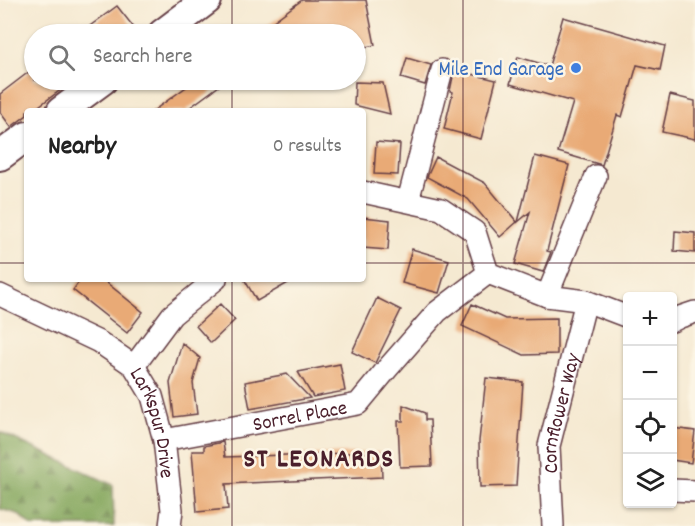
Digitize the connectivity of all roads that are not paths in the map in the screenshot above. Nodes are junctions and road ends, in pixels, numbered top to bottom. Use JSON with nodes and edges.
{"nodes":[{"id":1,"x":207,"y":0,"type":"edge"},
{"id":2,"x":175,"y":24,"type":"edge"},
{"id":3,"x":442,"y":70,"type":"dead end"},
{"id":4,"x":89,"y":90,"type":"edge"},
{"id":5,"x":65,"y":108,"type":"edge"},
{"id":6,"x":24,"y":138,"type":"edge"},
{"id":7,"x":0,"y":156,"type":"edge"},
{"id":8,"x":596,"y":176,"type":"dead end"},
{"id":9,"x":366,"y":193,"type":"edge"},
{"id":10,"x":408,"y":201,"type":"junction"},
{"id":11,"x":488,"y":273,"type":"junction"},
{"id":12,"x":212,"y":282,"type":"edge"},
{"id":13,"x":0,"y":295,"type":"edge"},
{"id":14,"x":547,"y":296,"type":"junction"},
{"id":15,"x":586,"y":302,"type":"junction"},
{"id":16,"x":695,"y":312,"type":"edge"},
{"id":17,"x":623,"y":315,"type":"edge"},
{"id":18,"x":677,"y":318,"type":"edge"},
{"id":19,"x":134,"y":366,"type":"junction"},
{"id":20,"x":164,"y":440,"type":"junction"},
{"id":21,"x":677,"y":490,"type":"edge"},
{"id":22,"x":695,"y":491,"type":"edge"},
{"id":23,"x":170,"y":526,"type":"edge"},
{"id":24,"x":553,"y":526,"type":"edge"}],
"edges":[{"from":1,"to":2,"type":"street"},
{"from":3,"to":10,"type":"street"},
{"from":4,"to":5,"type":"street"},
{"from":6,"to":7,"type":"street"},
{"from":8,"to":14,"type":"street"},
{"from":9,"to":10,"type":"street"},
{"from":10,"to":11,"type":"street"},
{"from":11,"to":14,"type":"street"},
{"from":11,"to":20,"type":"street","name":"Sorrel Place"},
{"from":12,"to":19,"type":"street"},
{"from":13,"to":19,"type":"street","name":"Larkspur Drive"},
{"from":14,"to":15,"type":"street"},
{"from":15,"to":17,"type":"street"},
{"from":15,"to":24,"type":"street","name":"Cornflower Way"},
{"from":16,"to":18,"type":"street"},
{"from":19,"to":20,"type":"street","name":"Larkspur Drive"},
{"from":20,"to":23,"type":"street","name":"Larkspur Drive"},
{"from":21,"to":22,"type":"street"}]}
